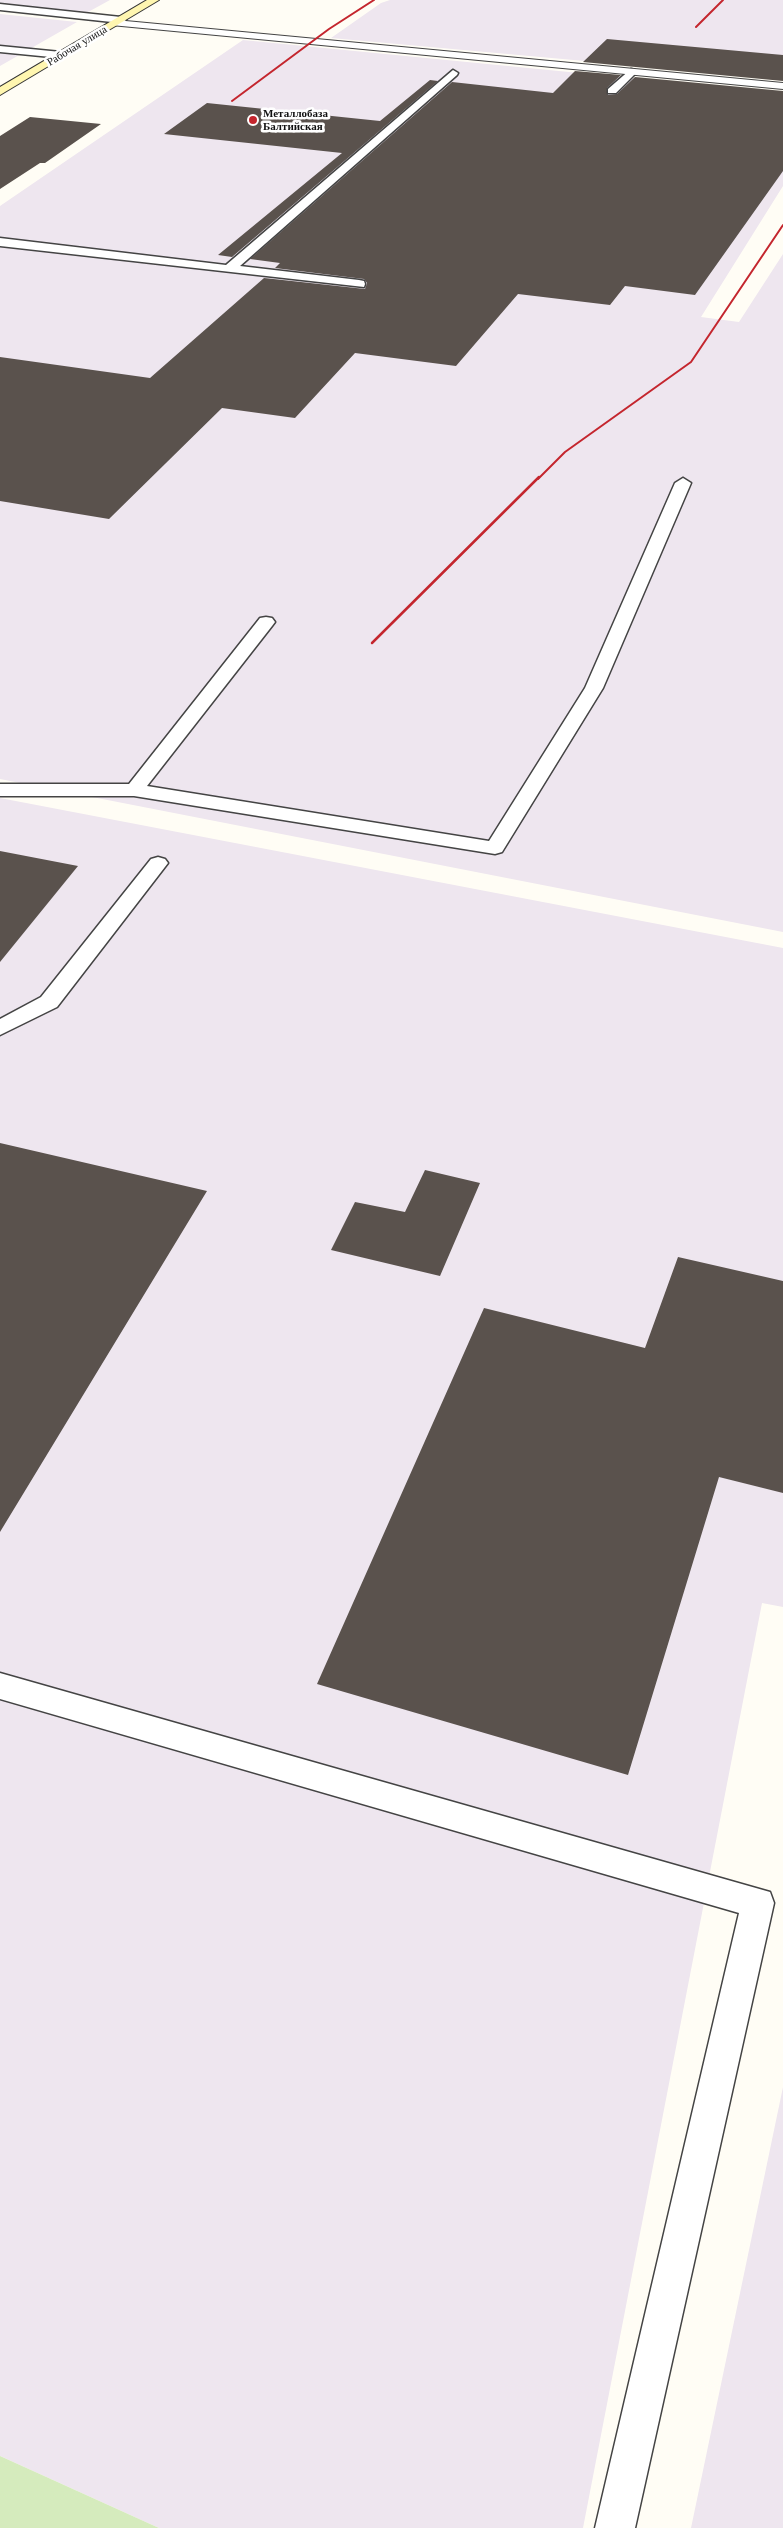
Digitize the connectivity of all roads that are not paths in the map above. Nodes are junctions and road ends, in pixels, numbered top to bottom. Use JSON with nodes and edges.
{"nodes":[{"id":1,"x":10,"y":0,"type":"edge"},
{"id":2,"x":154,"y":0,"type":"edge"},
{"id":3,"x":70,"y":4,"type":"dead end"},
{"id":4,"x":0,"y":6,"type":"edge"},
{"id":5,"x":54,"y":12,"type":"junction"},
{"id":6,"x":118,"y":21,"type":"junction"},
{"id":7,"x":84,"y":29,"type":"dead end"},
{"id":8,"x":102,"y":30,"type":"junction"},
{"id":9,"x":0,"y":49,"type":"edge"},
{"id":10,"x":61,"y":55,"type":"junction"},
{"id":11,"x":631,"y":72,"type":"junction"},
{"id":12,"x":453,"y":73,"type":"dead end"},
{"id":13,"x":783,"y":86,"type":"edge"},
{"id":14,"x":1,"y":91,"type":"edge"},
{"id":15,"x":612,"y":91,"type":"dead end"},
{"id":16,"x":0,"y":242,"type":"edge"},
{"id":17,"x":229,"y":269,"type":"junction"},
{"id":18,"x":359,"y":284,"type":"dead end"},
{"id":19,"x":683,"y":483,"type":"dead end"},
{"id":20,"x":266,"y":622,"type":"dead end"},
{"id":21,"x":0,"y":790,"type":"edge"},
{"id":22,"x":134,"y":790,"type":"junction"},
{"id":23,"x":158,"y":863,"type":"dead end"},
{"id":24,"x":0,"y":1028,"type":"edge"},
{"id":25,"x":0,"y":1686,"type":"edge"},
{"id":26,"x":615,"y":2528,"type":"edge"}],
"edges":[{"from":1,"to":4,"type":"lane"},
{"from":2,"to":6,"type":"main road","name":"Рабочая улица"},
{"from":3,"to":5,"type":"lane"},
{"from":4,"to":5,"type":"lane"},
{"from":5,"to":6,"type":"lane"},
{"from":6,"to":8,"type":"main road","name":"Рабочая улица"},
{"from":6,"to":11,"type":"street"},
{"from":7,"to":8,"type":"lane"},
{"from":8,"to":10,"type":"main road","name":"Рабочая улица"},
{"from":9,"to":10,"type":"lane"},
{"from":10,"to":14,"type":"main road","name":"Рабочая улица"},
{"from":11,"to":13,"type":"street"},
{"from":11,"to":15,"type":"lane"},
{"from":12,"to":17,"type":"lane"},
{"from":16,"to":17,"type":"lane"},
{"from":17,"to":18,"type":"lane"},
{"from":19,"to":22,"type":"lane"},
{"from":20,"to":22,"type":"lane"},
{"from":21,"to":22,"type":"lane"},
{"from":23,"to":24,"type":"lane"},
{"from":25,"to":26,"type":"lane"}]}
